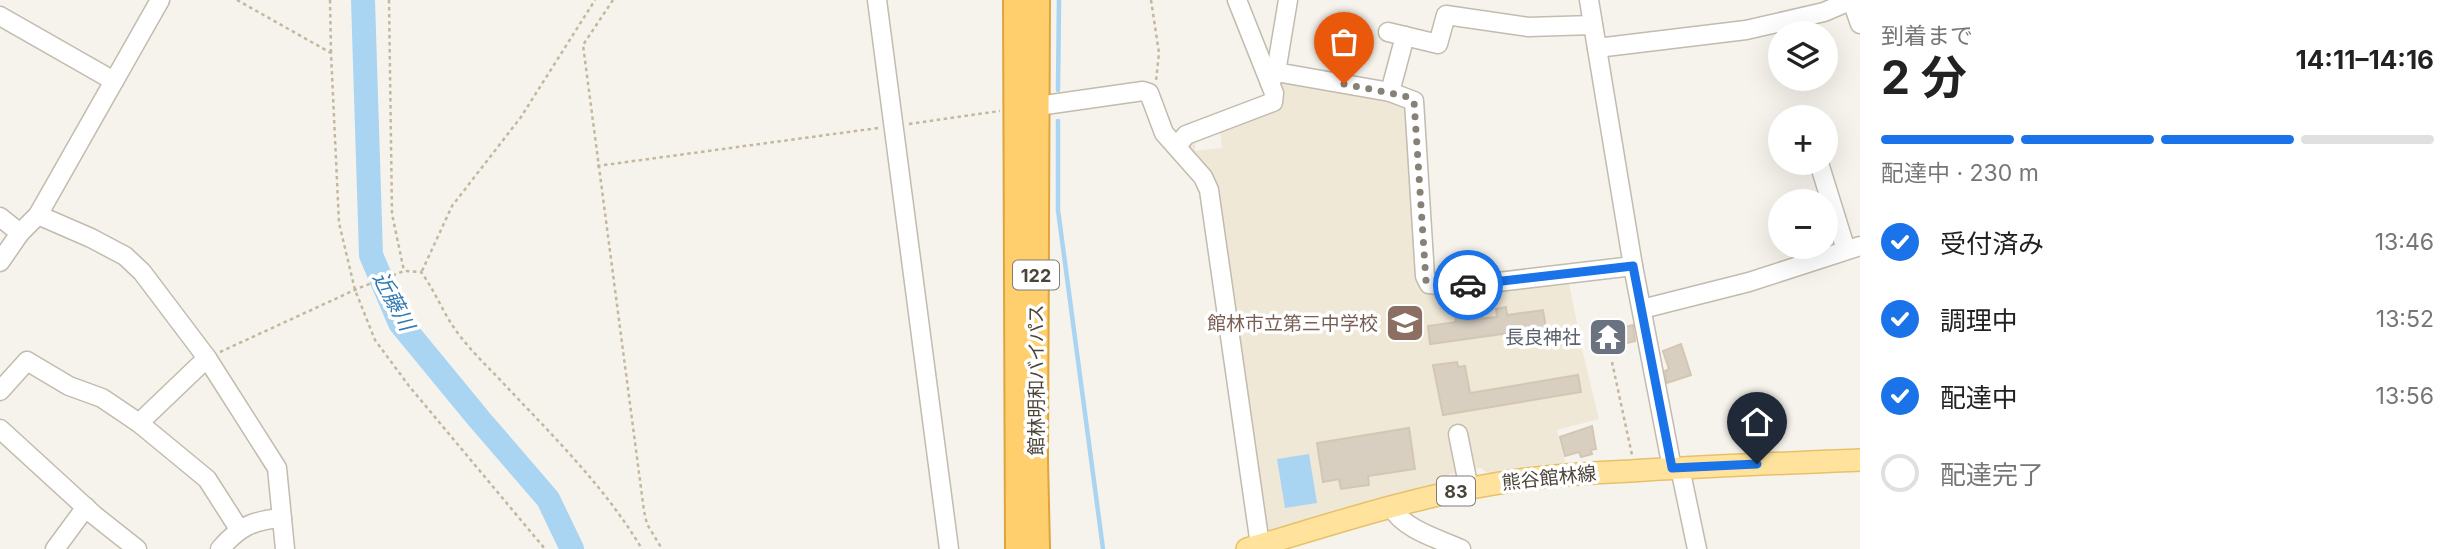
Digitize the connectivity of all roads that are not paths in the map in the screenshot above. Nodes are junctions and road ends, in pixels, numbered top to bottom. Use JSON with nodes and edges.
{"nodes":[{"id":1,"x":160,"y":0,"type":"edge"},
{"id":2,"x":877,"y":0,"type":"edge"},
{"id":3,"x":1016,"y":0,"type":"edge"},
{"id":4,"x":1037,"y":0,"type":"edge"},
{"id":5,"x":1237,"y":0,"type":"edge"},
{"id":6,"x":1288,"y":0,"type":"edge"},
{"id":7,"x":1589,"y":0,"type":"edge"},
{"id":8,"x":1852,"y":0,"type":"edge"},
{"id":9,"x":0,"y":16,"type":"edge"},
{"id":10,"x":1860,"y":24,"type":"edge"},
{"id":11,"x":1593,"y":25,"type":"junction"},
{"id":12,"x":1597,"y":48,"type":"junction"},
{"id":13,"x":1273,"y":77,"type":"junction"},
{"id":14,"x":114,"y":81,"type":"junction"},
{"id":15,"x":1390,"y":93,"type":"junction"},
{"id":16,"x":1027,"y":107,"type":"junction"},
{"id":17,"x":1177,"y":146,"type":"junction"},
{"id":18,"x":1824,"y":175,"type":"edge"},
{"id":19,"x":38,"y":215,"type":"junction"},
{"id":20,"x":0,"y":217,"type":"edge"},
{"id":21,"x":20,"y":233,"type":"junction"},
{"id":22,"x":1853,"y":248,"type":"edge"},
{"id":23,"x":0,"y":262,"type":"edge"},
{"id":24,"x":1633,"y":266,"type":"junction"},
{"id":25,"x":1642,"y":309,"type":"junction"},
{"id":26,"x":207,"y":358,"type":"junction"},
{"id":27,"x":0,"y":391,"type":"edge"},
{"id":28,"x":139,"y":423,"type":"junction"},
{"id":29,"x":0,"y":429,"type":"edge"},
{"id":30,"x":1458,"y":435,"type":"dead end"},
{"id":31,"x":1860,"y":460,"type":"edge"},
{"id":32,"x":1676,"y":468,"type":"junction"},
{"id":33,"x":1469,"y":489,"type":"junction"},
{"id":34,"x":1391,"y":506,"type":"junction"},
{"id":35,"x":86,"y":507,"type":"junction"},
{"id":36,"x":282,"y":518,"type":"junction"},
{"id":37,"x":239,"y":528,"type":"junction"},
{"id":38,"x":1283,"y":544,"type":"edge"},
{"id":39,"x":1253,"y":547,"type":"edge"},
{"id":40,"x":55,"y":549,"type":"edge"},
{"id":41,"x":137,"y":549,"type":"edge"},
{"id":42,"x":220,"y":549,"type":"edge"},
{"id":43,"x":285,"y":549,"type":"edge"},
{"id":44,"x":949,"y":549,"type":"edge"},
{"id":45,"x":1018,"y":549,"type":"edge"},
{"id":46,"x":1037,"y":549,"type":"edge"},
{"id":47,"x":1461,"y":549,"type":"edge"},
{"id":48,"x":1697,"y":549,"type":"edge"}],
"edges":[{"from":1,"to":14,"type":"street"},
{"from":2,"to":44,"type":"street"},
{"from":3,"to":16,"type":"highway","name":"館林明和バイパス","number":"122"},
{"from":4,"to":16,"type":"highway","name":"館林明和バイパス","number":"122"},
{"from":5,"to":13,"type":"street"},
{"from":6,"to":13,"type":"street"},
{"from":7,"to":11,"type":"street"},
{"from":8,"to":10,"type":"street"},
{"from":8,"to":12,"type":"street"},
{"from":9,"to":14,"type":"street"},
{"from":11,"to":12,"type":"street"},
{"from":11,"to":15,"type":"street"},
{"from":12,"to":24,"type":"street"},
{"from":13,"to":15,"type":"street"},
{"from":13,"to":17,"type":"street"},
{"from":14,"to":19,"type":"street"},
{"from":15,"to":24,"type":"street"},
{"from":16,"to":17,"type":"street"},
{"from":16,"to":45,"type":"highway","name":"館林明和バイパス","number":"122"},
{"from":16,"to":46,"type":"highway","name":"館林明和バイパス","number":"122"},
{"from":17,"to":39,"type":"street"},
{"from":18,"to":22,"type":"street"},
{"from":19,"to":21,"type":"street"},
{"from":19,"to":26,"type":"street"},
{"from":20,"to":21,"type":"street"},
{"from":21,"to":23,"type":"street"},
{"from":22,"to":25,"type":"street"},
{"from":24,"to":25,"type":"street"},
{"from":25,"to":32,"type":"street"},
{"from":26,"to":28,"type":"street"},
{"from":26,"to":36,"type":"street"},
{"from":27,"to":28,"type":"street"},
{"from":28,"to":37,"type":"street"},
{"from":29,"to":35,"type":"street"},
{"from":30,"to":33,"type":"street"},
{"from":31,"to":32,"type":"main road","name":"熊谷館林線","number":"83"},
{"from":32,"to":33,"type":"main road","name":"熊谷館林線","number":"83"},
{"from":32,"to":48,"type":"street"},
{"from":33,"to":34,"type":"main road","name":"熊谷館林線","number":"83"},
{"from":34,"to":38,"type":"main road","name":"熊谷館林線","number":"83"},
{"from":34,"to":47,"type":"street"},
{"from":35,"to":40,"type":"street"},
{"from":35,"to":41,"type":"street"},
{"from":36,"to":37,"type":"street"},
{"from":36,"to":43,"type":"street"},
{"from":37,"to":42,"type":"street"},
{"from":38,"to":39,"type":"main road","name":"熊谷館林線","number":"83"}]}
